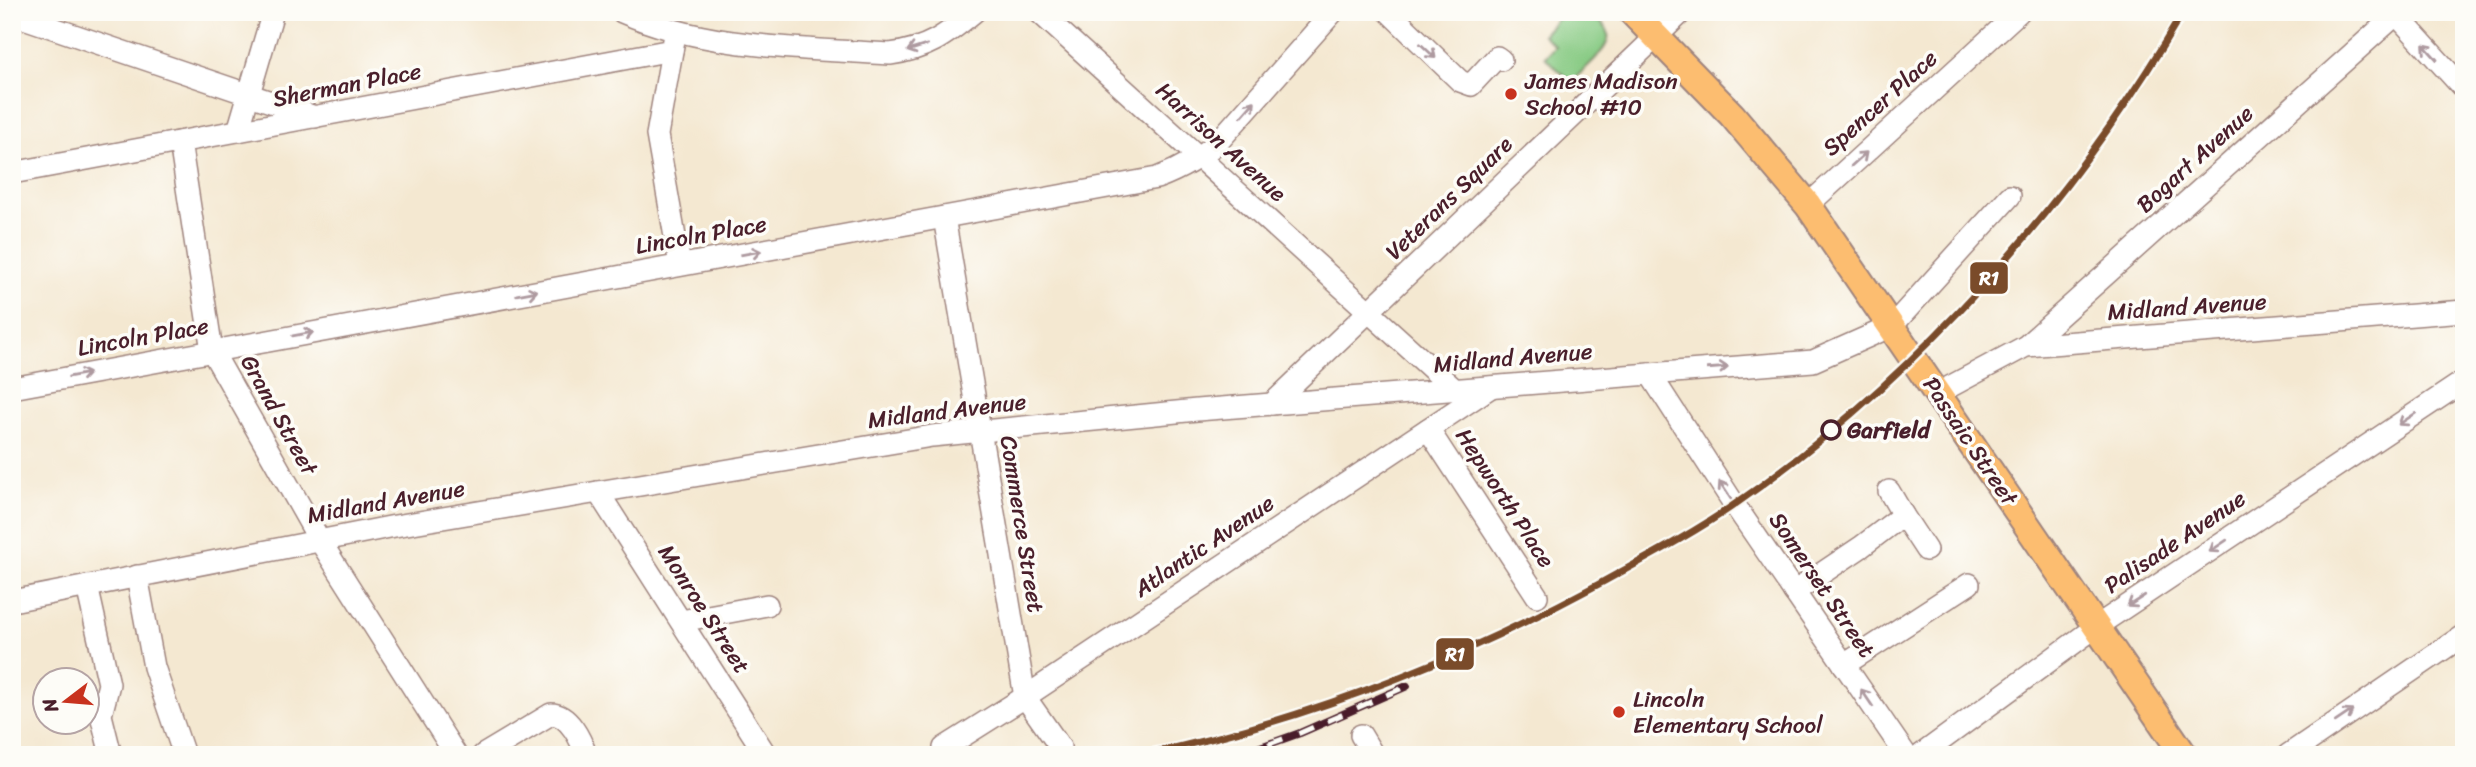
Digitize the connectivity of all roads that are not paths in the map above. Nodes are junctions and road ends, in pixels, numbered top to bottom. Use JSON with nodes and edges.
{"nodes":[{"id":1,"x":273,"y":12,"type":"edge"},
{"id":2,"x":622,"y":12,"type":"edge"},
{"id":3,"x":974,"y":12,"type":"edge"},
{"id":4,"x":1039,"y":12,"type":"edge"},
{"id":5,"x":1333,"y":12,"type":"edge"},
{"id":6,"x":1389,"y":12,"type":"edge"},
{"id":7,"x":1632,"y":12,"type":"edge"},
{"id":8,"x":1682,"y":12,"type":"edge"},
{"id":9,"x":2019,"y":12,"type":"edge"},
{"id":10,"x":2397,"y":13,"type":"edge"},
{"id":11,"x":12,"y":14,"type":"edge"},
{"id":12,"x":1657,"y":36,"type":"junction"},
{"id":13,"x":674,"y":41,"type":"junction"},
{"id":14,"x":1501,"y":60,"type":"dead end"},
{"id":15,"x":2464,"y":89,"type":"edge"},
{"id":16,"x":249,"y":94,"type":"junction"},
{"id":17,"x":317,"y":117,"type":"junction"},
{"id":18,"x":238,"y":131,"type":"junction"},
{"id":19,"x":180,"y":142,"type":"junction"},
{"id":20,"x":1200,"y":158,"type":"junction"},
{"id":21,"x":12,"y":173,"type":"edge"},
{"id":22,"x":2010,"y":196,"type":"dead end"},
{"id":23,"x":1808,"y":205,"type":"junction"},
{"id":24,"x":944,"y":217,"type":"junction"},
{"id":25,"x":680,"y":265,"type":"junction"},
{"id":26,"x":1368,"y":311,"type":"junction"},
{"id":27,"x":2460,"y":315,"type":"edge"},
{"id":28,"x":1892,"y":326,"type":"junction"},
{"id":29,"x":2026,"y":346,"type":"junction"},
{"id":30,"x":212,"y":351,"type":"junction"},
{"id":31,"x":1650,"y":374,"type":"junction"},
{"id":32,"x":2464,"y":381,"type":"edge"},
{"id":33,"x":1493,"y":386,"type":"junction"},
{"id":34,"x":12,"y":388,"type":"edge"},
{"id":35,"x":1454,"y":390,"type":"junction"},
{"id":36,"x":1938,"y":393,"type":"junction"},
{"id":37,"x":1272,"y":404,"type":"junction"},
{"id":38,"x":1428,"y":429,"type":"junction"},
{"id":39,"x":980,"y":431,"type":"junction"},
{"id":40,"x":1889,"y":491,"type":"dead end"},
{"id":41,"x":598,"y":492,"type":"junction"},
{"id":42,"x":1903,"y":515,"type":"junction"},
{"id":43,"x":320,"y":541,"type":"junction"},
{"id":44,"x":1926,"y":550,"type":"dead end"},
{"id":45,"x":137,"y":576,"type":"junction"},
{"id":46,"x":1969,"y":584,"type":"dead end"},
{"id":47,"x":87,"y":586,"type":"junction"},
{"id":48,"x":1794,"y":592,"type":"junction"},
{"id":49,"x":1537,"y":596,"type":"dead end"},
{"id":50,"x":12,"y":601,"type":"edge"},
{"id":51,"x":767,"y":605,"type":"dead end"},
{"id":52,"x":681,"y":621,"type":"junction"},
{"id":53,"x":2097,"y":626,"type":"junction"},
{"id":54,"x":2464,"y":635,"type":"edge"},
{"id":55,"x":1844,"y":665,"type":"junction"},
{"id":56,"x":1024,"y":697,"type":"junction"},
{"id":57,"x":1361,"y":735,"type":"dead end"},
{"id":58,"x":1060,"y":747,"type":"dead end"},
{"id":59,"x":944,"y":748,"type":"dead end"},
{"id":60,"x":494,"y":752,"type":"edge"},
{"id":61,"x":111,"y":755,"type":"edge"},
{"id":62,"x":184,"y":755,"type":"edge"},
{"id":63,"x":456,"y":755,"type":"edge"},
{"id":64,"x":586,"y":755,"type":"edge"},
{"id":65,"x":766,"y":755,"type":"edge"},
{"id":66,"x":1373,"y":755,"type":"edge"},
{"id":67,"x":1906,"y":755,"type":"edge"},
{"id":68,"x":1921,"y":755,"type":"edge"},
{"id":69,"x":2183,"y":755,"type":"edge"},
{"id":70,"x":2288,"y":755,"type":"edge"}],
"edges":[{"from":1,"to":16,"type":"street"},
{"from":2,"to":13,"type":"street"},
{"from":3,"to":13,"type":"street","one_way":true},
{"from":4,"to":20,"type":"street","name":"Harrison Avenue"},
{"from":20,"to":5,"type":"street","name":"Lincoln Place","one_way":true},
{"from":6,"to":14,"type":"street","one_way":true},
{"from":7,"to":12,"type":"main road","name":"Passaic Street"},
{"from":8,"to":12,"type":"street","name":"Veterans Square"},
{"from":23,"to":9,"type":"street","name":"Spencer Place","one_way":true},
{"from":15,"to":10,"type":"street","one_way":true},
{"from":10,"to":29,"type":"street","name":"Bogart Avenue"},
{"from":11,"to":16,"type":"street"},
{"from":12,"to":23,"type":"main road","name":"Passaic Street"},
{"from":12,"to":26,"type":"street","name":"Veterans Square"},
{"from":13,"to":17,"type":"street","name":"Sherman Place"},
{"from":13,"to":25,"type":"street"},
{"from":16,"to":17,"type":"street"},
{"from":16,"to":18,"type":"street"},
{"from":17,"to":18,"type":"street","name":"Sherman Place"},
{"from":18,"to":19,"type":"street","name":"Sherman Place"},
{"from":19,"to":21,"type":"street","name":"Sherman Place"},
{"from":19,"to":30,"type":"street","name":"Grand Street"},
{"from":20,"to":24,"type":"street","name":"Lincoln Place"},
{"from":20,"to":26,"type":"street","name":"Harrison Avenue"},
{"from":22,"to":28,"type":"street"},
{"from":23,"to":28,"type":"main road","name":"Passaic Street"},
{"from":25,"to":24,"type":"street","name":"Lincoln Place","one_way":true},
{"from":24,"to":39,"type":"street","name":"Commerce Street"},
{"from":30,"to":25,"type":"street","name":"Lincoln Place","one_way":true},
{"from":26,"to":35,"type":"street"},
{"from":26,"to":37,"type":"street","name":"Veterans Square"},
{"from":27,"to":29,"type":"street","name":"Midland Avenue"},
{"from":31,"to":28,"type":"street","name":"Midland Avenue","one_way":true},
{"from":28,"to":36,"type":"main road","name":"Passaic Street"},
{"from":29,"to":36,"type":"street","name":"Midland Avenue"},
{"from":34,"to":30,"type":"street","name":"Lincoln Place","one_way":true},
{"from":30,"to":43,"type":"street","name":"Grand Street"},
{"from":31,"to":33,"type":"street","name":"Midland Avenue"},
{"from":48,"to":31,"type":"street","name":"Somerset Street","one_way":true},
{"from":32,"to":53,"type":"street","name":"Palisade Avenue","one_way":true},
{"from":33,"to":35,"type":"street","name":"Midland Avenue"},
{"from":33,"to":38,"type":"street","name":"Atlantic Avenue"},
{"from":35,"to":37,"type":"street","name":"Midland Avenue"},
{"from":36,"to":53,"type":"main road","name":"Passaic Street"},
{"from":37,"to":39,"type":"street","name":"Midland Avenue"},
{"from":38,"to":49,"type":"street","name":"Hepworth Place"},
{"from":38,"to":56,"type":"street","name":"Atlantic Avenue"},
{"from":39,"to":41,"type":"street","name":"Midland Avenue"},
{"from":39,"to":56,"type":"street","name":"Commerce Street"},
{"from":40,"to":42,"type":"street"},
{"from":41,"to":43,"type":"street","name":"Midland Avenue"},
{"from":41,"to":52,"type":"street","name":"Monroe Street"},
{"from":42,"to":44,"type":"street"},
{"from":42,"to":48,"type":"street"},
{"from":43,"to":45,"type":"street","name":"Midland Avenue"},
{"from":43,"to":63,"type":"street","name":"Grand Street"},
{"from":45,"to":47,"type":"street","name":"Midland Avenue"},
{"from":45,"to":62,"type":"street"},
{"from":46,"to":55,"type":"street"},
{"from":47,"to":50,"type":"street","name":"Midland Avenue"},
{"from":47,"to":61,"type":"street"},
{"from":48,"to":55,"type":"street","name":"Somerset Street"},
{"from":51,"to":52,"type":"street"},
{"from":52,"to":65,"type":"street","name":"Monroe Street"},
{"from":53,"to":68,"type":"street","name":"Palisade Avenue"},
{"from":53,"to":69,"type":"main road","name":"Passaic Street"},
{"from":70,"to":54,"type":"street","one_way":true},
{"from":67,"to":55,"type":"street","name":"Somerset Street","one_way":true},
{"from":56,"to":58,"type":"street","name":"Commerce Street"},
{"from":56,"to":59,"type":"street","name":"Atlantic Avenue"},
{"from":57,"to":66,"type":"street"},
{"from":60,"to":64,"type":"street"}]}
